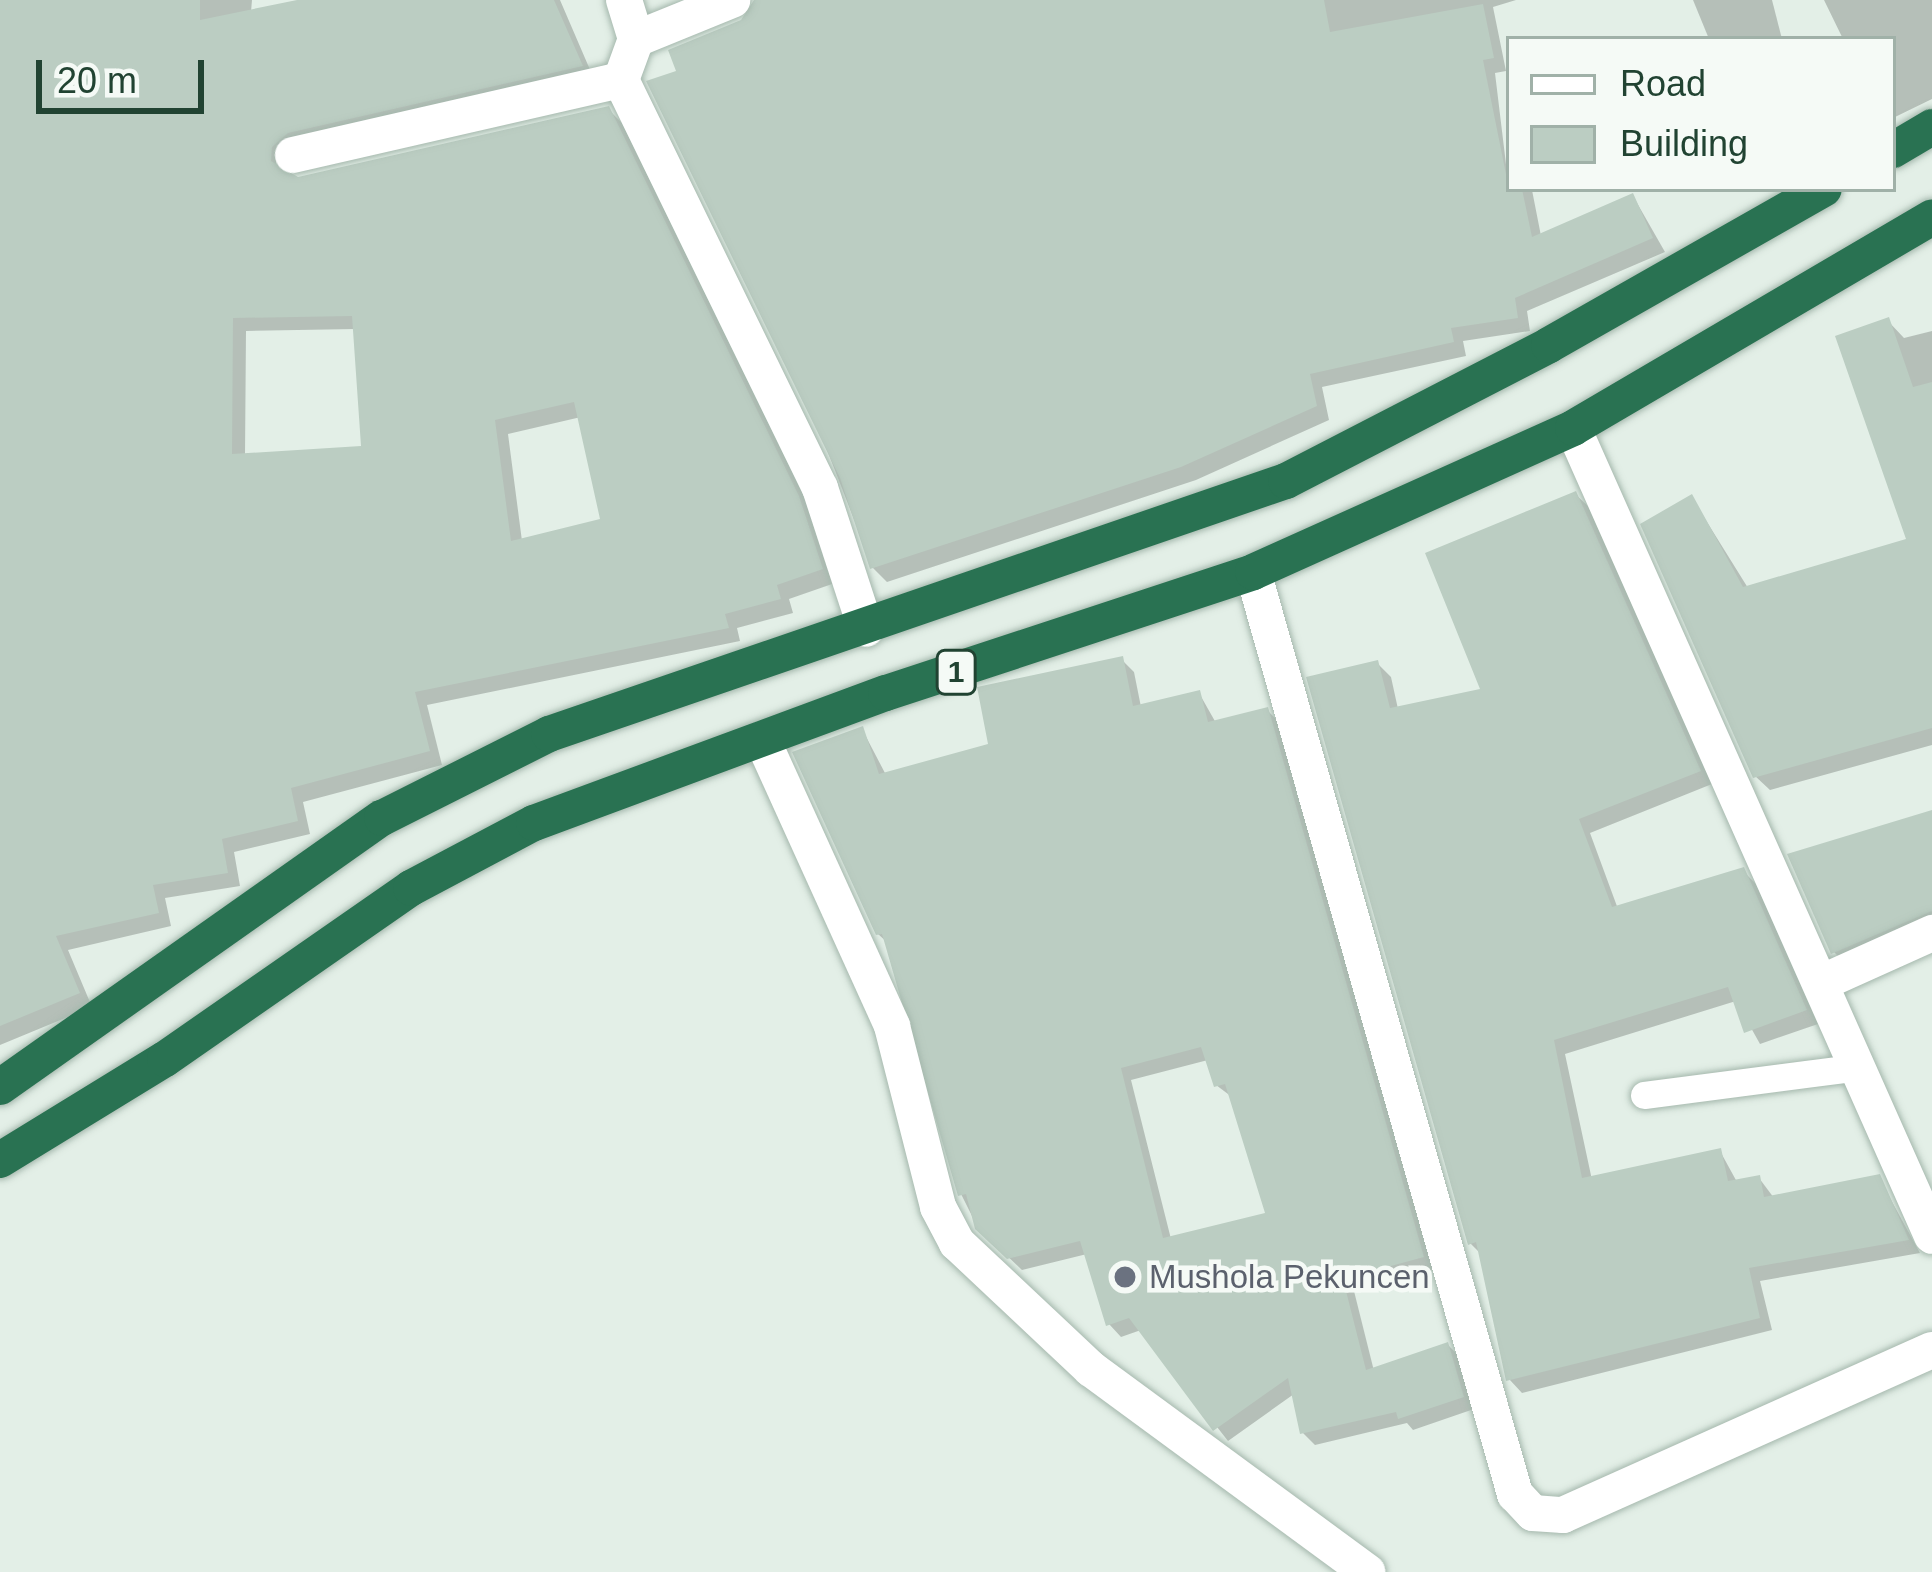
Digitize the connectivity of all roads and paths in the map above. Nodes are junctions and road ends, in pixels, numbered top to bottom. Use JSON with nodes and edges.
{"nodes":[{"id":1,"x":624,"y":0,"type":"edge"},
{"id":2,"x":732,"y":0,"type":"edge"},
{"id":3,"x":636,"y":39,"type":"junction"},
{"id":4,"x":621,"y":80,"type":"junction"},
{"id":5,"x":1932,"y":128,"type":"edge"},
{"id":6,"x":1896,"y":148,"type":"edge"},
{"id":7,"x":292,"y":154,"type":"dead end"},
{"id":8,"x":1819,"y":192,"type":"edge"},
{"id":9,"x":1932,"y":217,"type":"edge"},
{"id":10,"x":1573,"y":428,"type":"junction"},
{"id":11,"x":1252,"y":572,"type":"junction"},
{"id":12,"x":866,"y":629,"type":"junction"},
{"id":13,"x":762,"y":739,"type":"junction"},
{"id":14,"x":1932,"y":933,"type":"edge"},
{"id":15,"x":1822,"y":982,"type":"junction"},
{"id":16,"x":1859,"y":1067,"type":"junction"},
{"id":17,"x":0,"y":1087,"type":"edge"},
{"id":18,"x":1644,"y":1095,"type":"dead end"},
{"id":19,"x":2,"y":1154,"type":"edge"},
{"id":20,"x":1932,"y":1236,"type":"edge"},
{"id":21,"x":1932,"y":1350,"type":"edge"},
{"id":22,"x":1367,"y":1572,"type":"edge"}],
"edges":[{"from":1,"to":3,"type":"street"},
{"from":2,"to":3,"type":"street"},
{"from":3,"to":4,"type":"street"},
{"from":4,"to":7,"type":"street"},
{"from":4,"to":12,"type":"street"},
{"from":5,"to":6,"type":"highway"},
{"from":8,"to":12,"type":"highway","number":"1"},
{"from":9,"to":10,"type":"highway","number":"1"},
{"from":10,"to":11,"type":"highway","number":"1"},
{"from":10,"to":15,"type":"street"},
{"from":11,"to":13,"type":"highway","number":"1"},
{"from":11,"to":21,"type":"street"},
{"from":12,"to":17,"type":"highway","number":"1"},
{"from":13,"to":19,"type":"highway","number":"1"},
{"from":13,"to":22,"type":"street"},
{"from":14,"to":15,"type":"street"},
{"from":15,"to":16,"type":"street"},
{"from":16,"to":18,"type":"lane"},
{"from":16,"to":20,"type":"street"}]}
